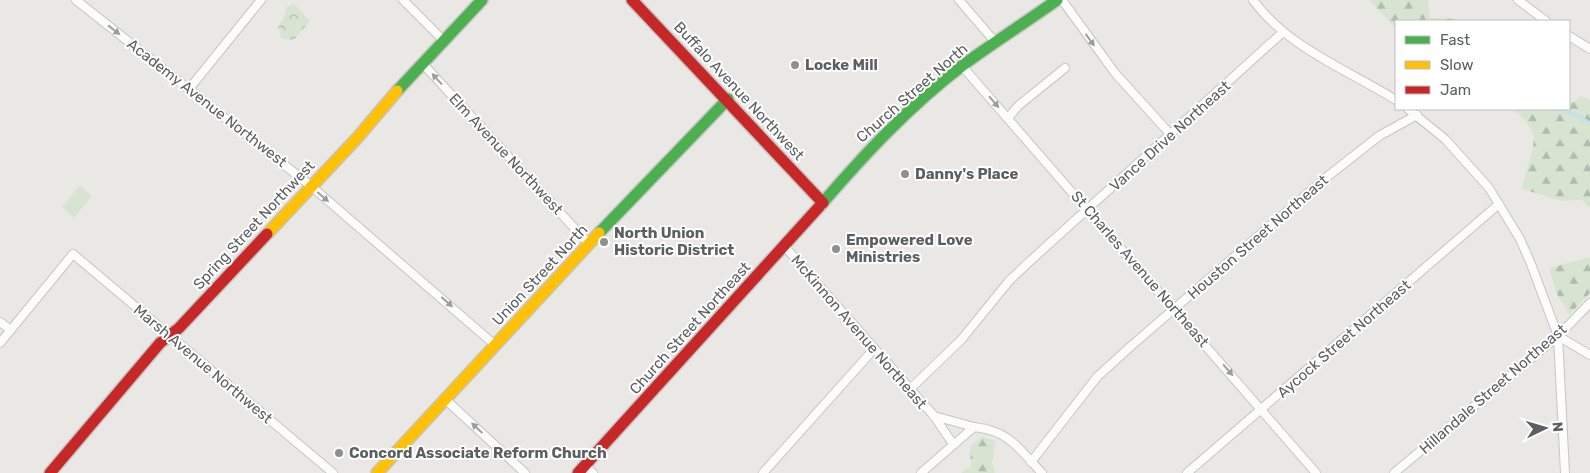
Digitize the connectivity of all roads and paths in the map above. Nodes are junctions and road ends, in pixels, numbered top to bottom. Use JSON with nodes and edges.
{"nodes":[{"id":1,"x":76,"y":0,"type":"edge"},
{"id":2,"x":262,"y":0,"type":"edge"},
{"id":3,"x":403,"y":0,"type":"edge"},
{"id":4,"x":482,"y":0,"type":"edge"},
{"id":5,"x":632,"y":0,"type":"edge"},
{"id":6,"x":958,"y":0,"type":"edge"},
{"id":7,"x":1057,"y":0,"type":"edge"},
{"id":8,"x":1062,"y":0,"type":"edge"},
{"id":9,"x":1253,"y":0,"type":"edge"},
{"id":10,"x":1518,"y":0,"type":"edge"},
{"id":11,"x":1545,"y":20,"type":"edge"},
{"id":12,"x":1284,"y":32,"type":"junction"},
{"id":13,"x":1570,"y":37,"type":"edge"},
{"id":14,"x":444,"y":41,"type":"junction"},
{"id":15,"x":996,"y":43,"type":"junction"},
{"id":16,"x":1590,"y":49,"type":"edge"},
{"id":17,"x":423,"y":64,"type":"junction"},
{"id":18,"x":962,"y":66,"type":"junction"},
{"id":19,"x":1065,"y":68,"type":"dead end"},
{"id":20,"x":189,"y":89,"type":"junction"},
{"id":21,"x":728,"y":99,"type":"junction"},
{"id":22,"x":1395,"y":99,"type":"edge"},
{"id":23,"x":1410,"y":110,"type":"edge"},
{"id":24,"x":1417,"y":115,"type":"junction"},
{"id":25,"x":1008,"y":118,"type":"junction"},
{"id":26,"x":1171,"y":136,"type":"junction"},
{"id":27,"x":310,"y":186,"type":"junction"},
{"id":28,"x":823,"y":203,"type":"junction"},
{"id":29,"x":1499,"y":204,"type":"junction"},
{"id":30,"x":1088,"y":209,"type":"junction"},
{"id":31,"x":589,"y":244,"type":"junction"},
{"id":32,"x":785,"y":247,"type":"junction"},
{"id":33,"x":1590,"y":303,"type":"edge"},
{"id":34,"x":1175,"y":310,"type":"junction"},
{"id":35,"x":0,"y":322,"type":"edge"},
{"id":36,"x":11,"y":330,"type":"junction"},
{"id":37,"x":170,"y":336,"type":"junction"},
{"id":38,"x":1558,"y":336,"type":"junction"},
{"id":39,"x":0,"y":343,"type":"edge"},
{"id":40,"x":496,"y":345,"type":"junction"},
{"id":41,"x":874,"y":349,"type":"junction"},
{"id":42,"x":1590,"y":355,"type":"edge"},
{"id":43,"x":910,"y":389,"type":"junction"},
{"id":44,"x":445,"y":399,"type":"junction"},
{"id":45,"x":1262,"y":410,"type":"junction"},
{"id":46,"x":934,"y":416,"type":"junction"},
{"id":47,"x":974,"y":427,"type":"junction"},
{"id":48,"x":953,"y":444,"type":"junction"},
{"id":49,"x":1032,"y":462,"type":"junction"},
{"id":50,"x":585,"y":471,"type":"edge"},
{"id":51,"x":50,"y":473,"type":"edge"},
{"id":52,"x":333,"y":473,"type":"edge"},
{"id":53,"x":377,"y":473,"type":"edge"},
{"id":54,"x":525,"y":473,"type":"edge"},
{"id":55,"x":763,"y":473,"type":"edge"},
{"id":56,"x":921,"y":473,"type":"edge"},
{"id":57,"x":1042,"y":473,"type":"edge"},
{"id":58,"x":1187,"y":473,"type":"edge"},
{"id":59,"x":1316,"y":473,"type":"edge"},
{"id":60,"x":1394,"y":473,"type":"edge"},
{"id":61,"x":1565,"y":473,"type":"edge"}],
"edges":[{"from":1,"to":20,"type":"street","name":"Academy Avenue Northwest","one_way":true},
{"from":2,"to":20,"type":"street"},
{"from":3,"to":14,"type":"street"},
{"from":4,"to":14,"type":"street","name":"Spring Street Northwest"},
{"from":5,"to":21,"type":"street","name":"Buffalo Avenue Northwest"},
{"from":6,"to":15,"type":"street"},
{"from":7,"to":15,"type":"street","name":"Church Street North"},
{"from":8,"to":26,"type":"street","one_way":true},
{"from":9,"to":12,"type":"street"},
{"from":10,"to":11,"type":"street"},
{"from":12,"to":22,"type":"street"},
{"from":12,"to":26,"type":"street","name":"Vance Drive Northeast"},
{"from":13,"to":16,"type":"street"},
{"from":14,"to":17,"type":"street","name":"Spring Street Northwest"},
{"from":15,"to":18,"type":"street","name":"Church Street North"},
{"from":17,"to":27,"type":"street","name":"Spring Street Northwest"},
{"from":31,"to":17,"type":"street","name":"Elm Avenue Northwest","one_way":true},
{"from":18,"to":25,"type":"street","name":"St Charles Avenue Northeast","one_way":true},
{"from":18,"to":28,"type":"street","name":"Church Street North"},
{"from":19,"to":25,"type":"street"},
{"from":20,"to":27,"type":"street","name":"Academy Avenue Northwest"},
{"from":21,"to":28,"type":"street","name":"Buffalo Avenue Northwest"},
{"from":21,"to":31,"type":"street","name":"Union Street North"},
{"from":23,"to":24,"type":"street"},
{"from":24,"to":29,"type":"street"},
{"from":24,"to":34,"type":"street","name":"Houston Street Northeast"},
{"from":25,"to":30,"type":"street","name":"St Charles Avenue Northeast"},
{"from":26,"to":30,"type":"street","name":"Vance Drive Northeast"},
{"from":27,"to":37,"type":"street","name":"Spring Street Northwest"},
{"from":27,"to":40,"type":"street","name":"Academy Avenue Northwest","one_way":true},
{"from":28,"to":32,"type":"street","name":"Church Street Northeast"},
{"from":29,"to":38,"type":"street"},
{"from":29,"to":45,"type":"street","name":"Aycock Street Northeast"},
{"from":30,"to":34,"type":"street","name":"St Charles Avenue Northeast"},
{"from":30,"to":43,"type":"street","name":"Vance Drive Northeast"},
{"from":31,"to":40,"type":"street","name":"Union Street North"},
{"from":32,"to":41,"type":"street","name":"McKinnon Avenue Northeast"},
{"from":32,"to":50,"type":"street","name":"Church Street Northeast"},
{"from":33,"to":38,"type":"street","name":"Hillandale Street Northeast"},
{"from":34,"to":45,"type":"street","name":"St Charles Avenue Northeast","one_way":true},
{"from":34,"to":49,"type":"street","name":"Houston Street Northeast"},
{"from":35,"to":36,"type":"street"},
{"from":36,"to":37,"type":"street","name":"Marsh Avenue Northwest"},
{"from":36,"to":39,"type":"street"},
{"from":37,"to":51,"type":"street","name":"Spring Street Northwest"},
{"from":37,"to":52,"type":"street","name":"Marsh Avenue Northwest"},
{"from":38,"to":42,"type":"street"},
{"from":38,"to":60,"type":"street","name":"Hillandale Street Northeast"},
{"from":38,"to":61,"type":"street"},
{"from":40,"to":44,"type":"street","name":"Union Street North"},
{"from":41,"to":43,"type":"street","name":"McKinnon Avenue Northeast"},
{"from":41,"to":55,"type":"street"},
{"from":43,"to":46,"type":"street","name":"McKinnon Avenue Northeast"},
{"from":44,"to":53,"type":"street","name":"Union Street North"},
{"from":54,"to":44,"type":"street","one_way":true},
{"from":45,"to":58,"type":"street","name":"Aycock Street Northeast"},
{"from":45,"to":59,"type":"street","name":"St Charles Avenue Northeast"},
{"from":46,"to":47,"type":"street","name":"McKinnon Avenue Northeast"},
{"from":46,"to":48,"type":"street","name":"McKinnon Avenue Northeast"},
{"from":47,"to":48,"type":"street"},
{"from":47,"to":49,"type":"street","name":"McKinnon Avenue Northeast"},
{"from":48,"to":56,"type":"street"},
{"from":49,"to":57,"type":"street","name":"McKinnon Avenue Northeast"}]}
